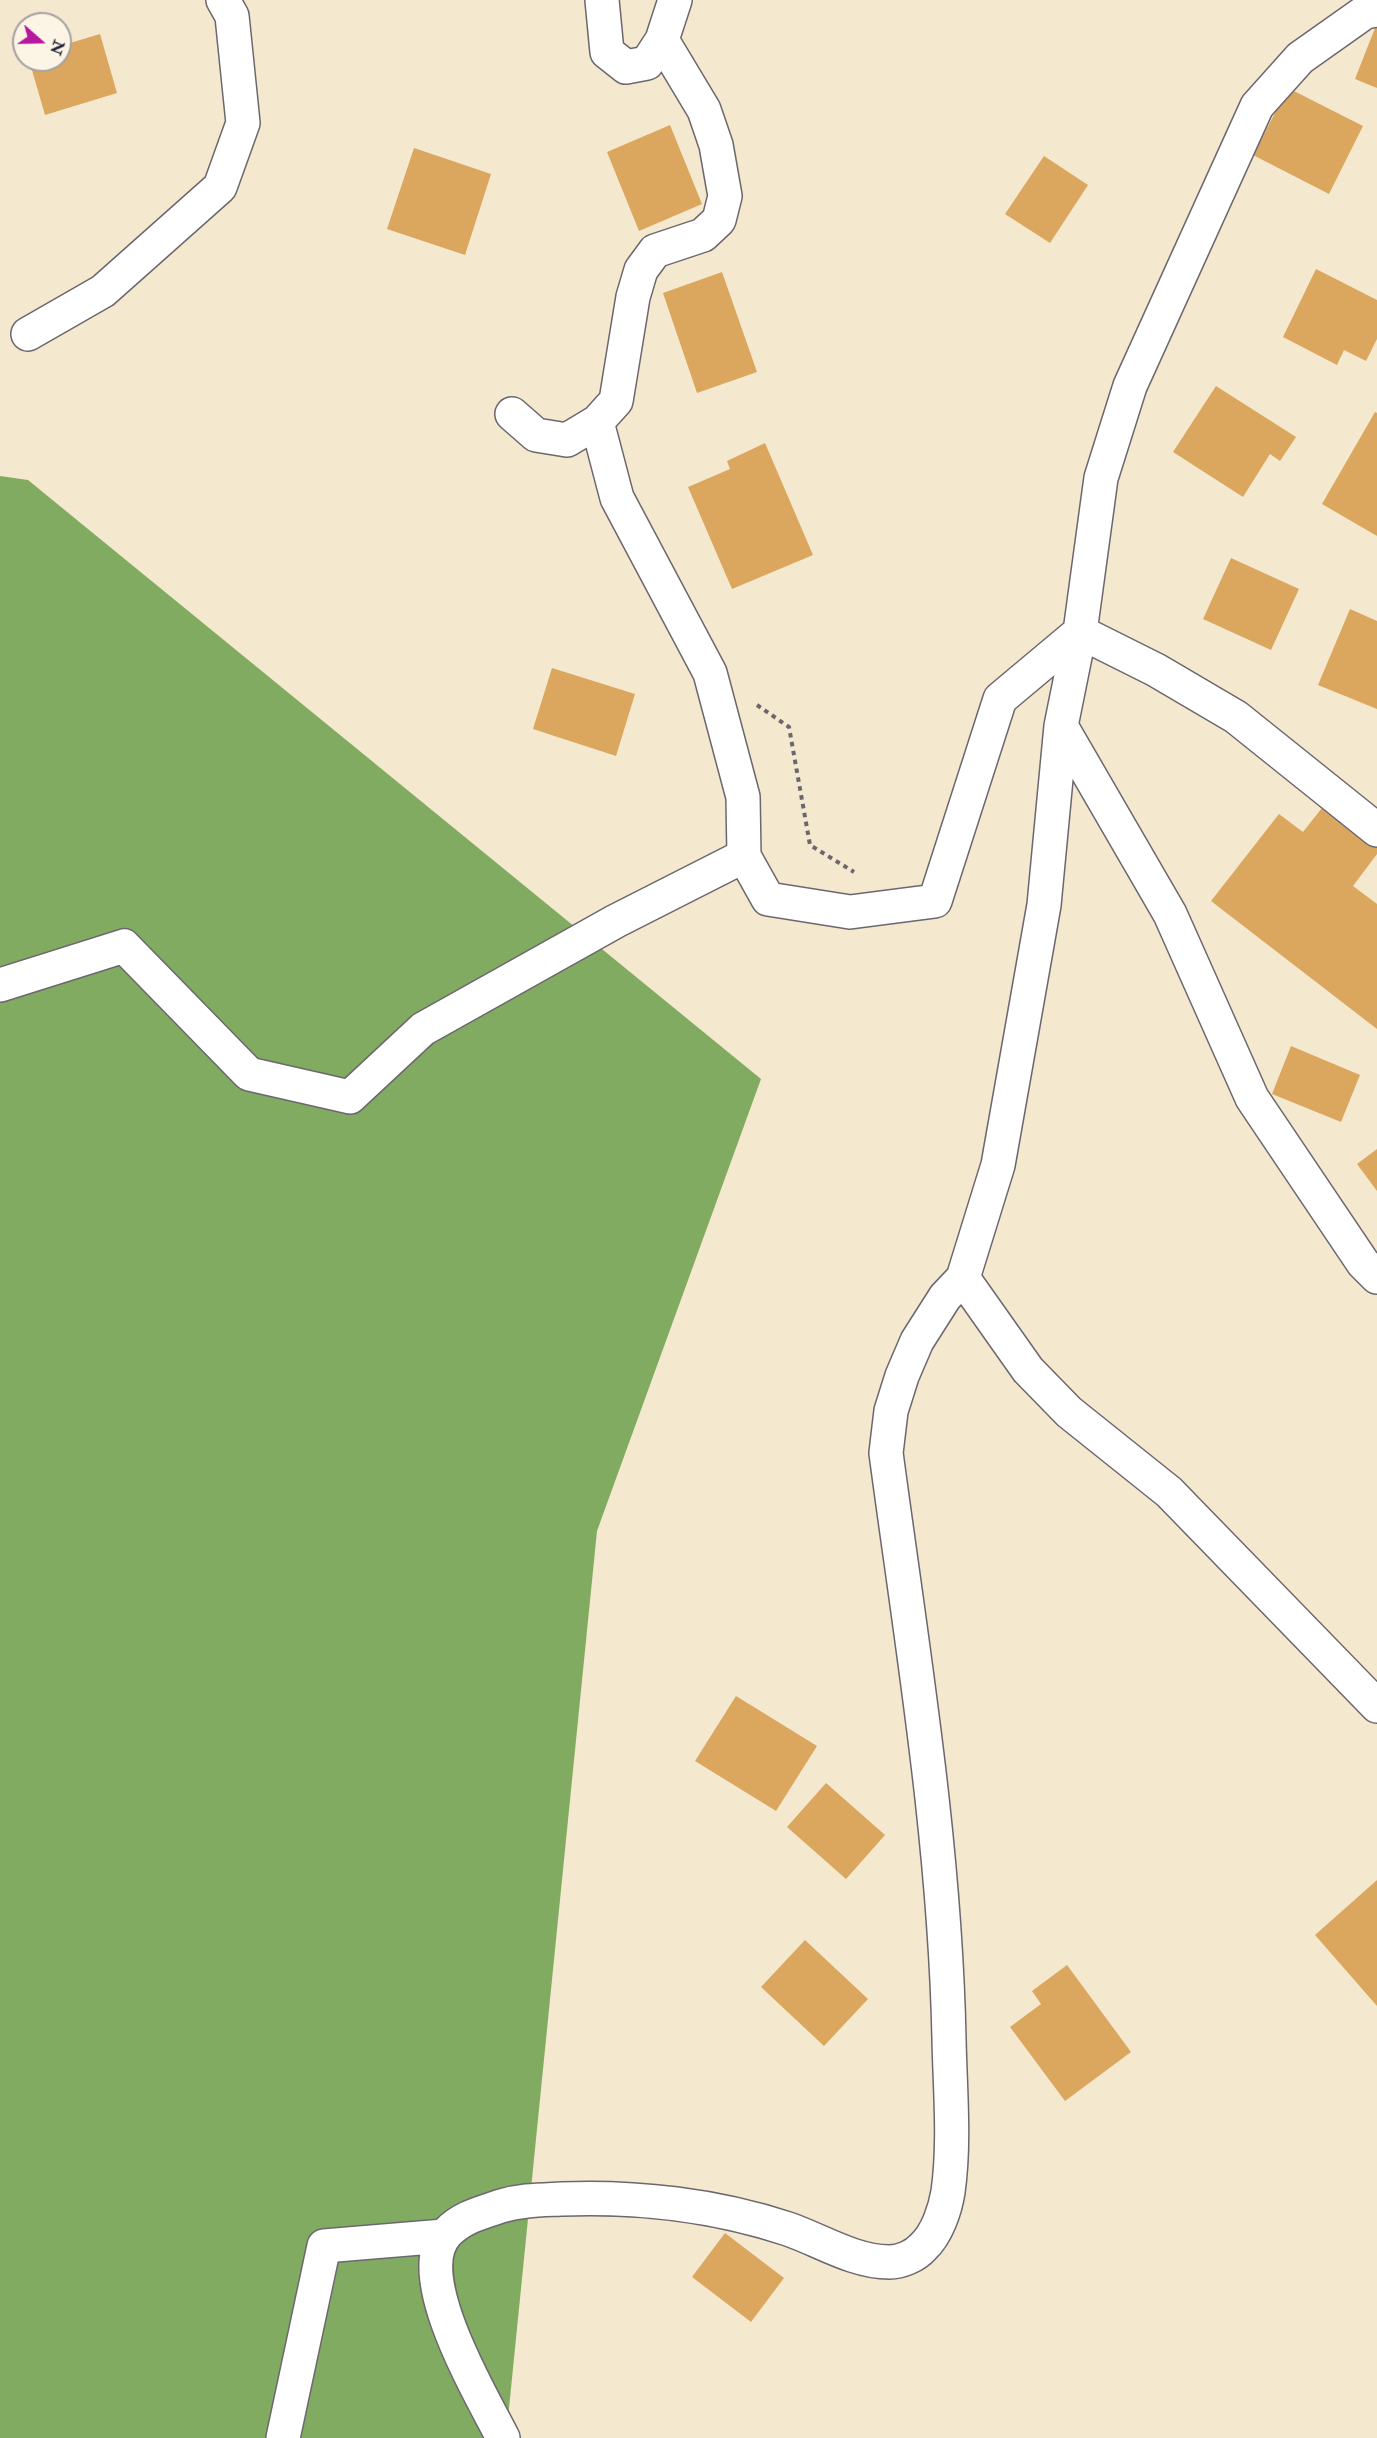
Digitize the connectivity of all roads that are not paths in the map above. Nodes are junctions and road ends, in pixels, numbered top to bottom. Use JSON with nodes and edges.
{"nodes":[{"id":1,"x":223,"y":0,"type":"edge"},
{"id":2,"x":602,"y":0,"type":"edge"},
{"id":3,"x":675,"y":0,"type":"edge"},
{"id":4,"x":1377,"y":10,"type":"edge"},
{"id":5,"x":662,"y":40,"type":"junction"},
{"id":6,"x":28,"y":334,"type":"dead end"},
{"id":7,"x":512,"y":414,"type":"dead end"},
{"id":8,"x":597,"y":422,"type":"junction"},
{"id":9,"x":1080,"y":632,"type":"junction"},
{"id":10,"x":1061,"y":726,"type":"junction"},
{"id":11,"x":1377,"y":830,"type":"edge"},
{"id":12,"x":744,"y":856,"type":"junction"},
{"id":13,"x":0,"y":985,"type":"edge"},
{"id":14,"x":1377,"y":1277,"type":"edge"},
{"id":15,"x":963,"y":1278,"type":"junction"},
{"id":16,"x":1377,"y":1706,"type":"edge"},
{"id":17,"x":444,"y":2236,"type":"junction"},
{"id":18,"x":283,"y":2438,"type":"edge"},
{"id":19,"x":503,"y":2438,"type":"edge"}],
"edges":[{"from":1,"to":6,"type":"street"},
{"from":2,"to":5,"type":"street"},
{"from":3,"to":5,"type":"street"},
{"from":4,"to":9,"type":"street"},
{"from":5,"to":8,"type":"street"},
{"from":7,"to":8,"type":"street"},
{"from":8,"to":12,"type":"street"},
{"from":9,"to":10,"type":"street"},
{"from":9,"to":11,"type":"street"},
{"from":9,"to":12,"type":"street"},
{"from":10,"to":14,"type":"street"},
{"from":10,"to":15,"type":"street"},
{"from":12,"to":13,"type":"street"},
{"from":15,"to":16,"type":"street"},
{"from":15,"to":17,"type":"street"},
{"from":17,"to":18,"type":"street"},
{"from":17,"to":19,"type":"street"}]}
